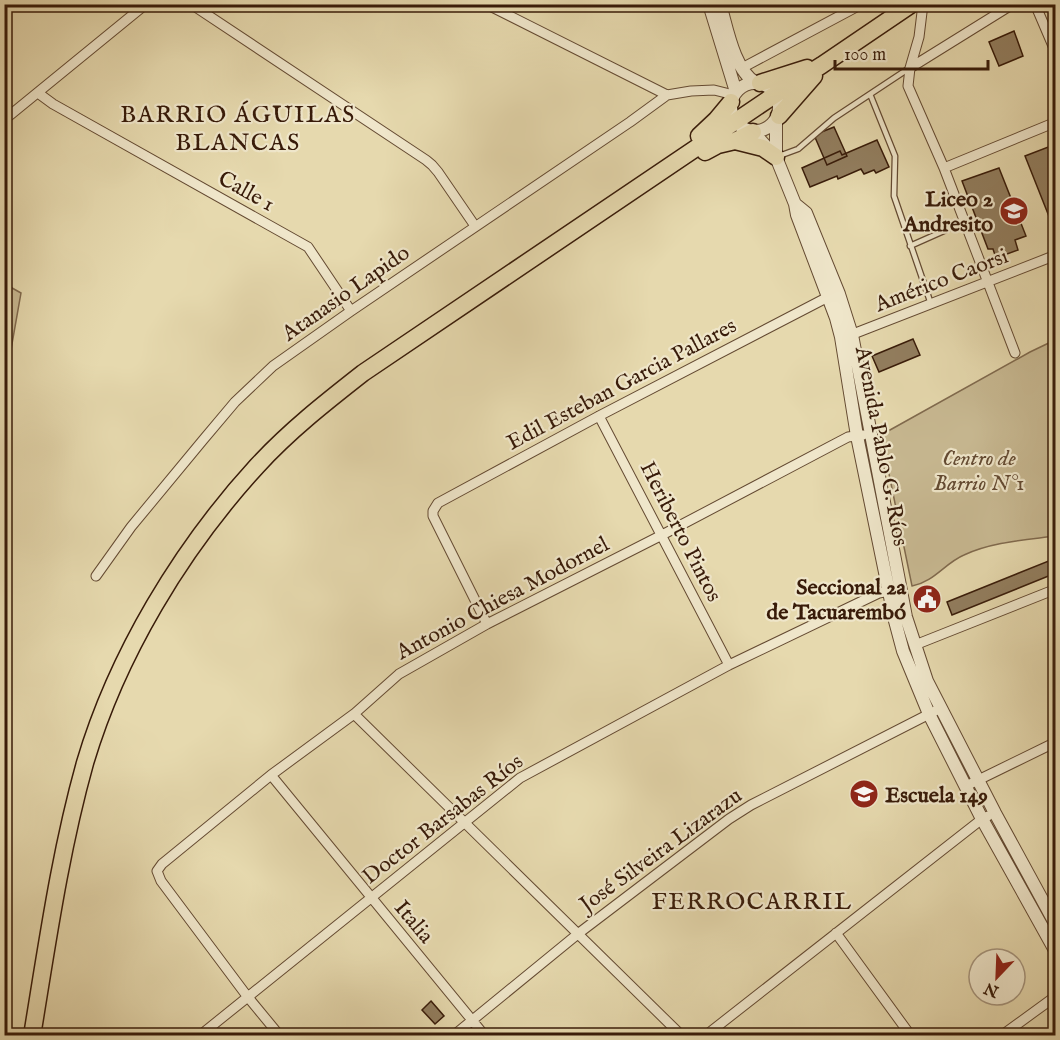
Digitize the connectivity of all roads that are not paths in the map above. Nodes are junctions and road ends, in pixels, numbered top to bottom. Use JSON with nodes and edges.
{"nodes":[{"id":1,"x":146,"y":4,"type":"edge"},
{"id":2,"x":191,"y":4,"type":"edge"},
{"id":3,"x":486,"y":4,"type":"edge"},
{"id":4,"x":709,"y":4,"type":"edge"},
{"id":5,"x":720,"y":4,"type":"edge"},
{"id":6,"x":862,"y":4,"type":"edge"},
{"id":7,"x":912,"y":4,"type":"edge"},
{"id":8,"x":923,"y":4,"type":"edge"},
{"id":9,"x":1013,"y":4,"type":"edge"},
{"id":10,"x":1035,"y":4,"type":"edge"},
{"id":11,"x":727,"y":46,"type":"junction"},
{"id":12,"x":1056,"y":53,"type":"edge"},
{"id":13,"x":822,"y":65,"type":"junction"},
{"id":14,"x":742,"y":68,"type":"junction"},
{"id":15,"x":910,"y":68,"type":"junction"},
{"id":16,"x":758,"y":83,"type":"junction"},
{"id":17,"x":39,"y":93,"type":"junction"},
{"id":18,"x":776,"y":94,"type":"junction"},
{"id":19,"x":870,"y":94,"type":"junction"},
{"id":20,"x":667,"y":95,"type":"junction"},
{"id":21,"x":734,"y":96,"type":"junction"},
{"id":22,"x":777,"y":119,"type":"junction"},
{"id":23,"x":4,"y":120,"type":"edge"},
{"id":24,"x":736,"y":122,"type":"junction"},
{"id":25,"x":1056,"y":122,"type":"edge"},
{"id":26,"x":753,"y":132,"type":"junction"},
{"id":27,"x":735,"y":141,"type":"junction"},
{"id":28,"x":776,"y":157,"type":"junction"},
{"id":29,"x":673,"y":164,"type":"junction"},
{"id":30,"x":944,"y":168,"type":"junction"},
{"id":31,"x":795,"y":204,"type":"junction"},
{"id":32,"x":964,"y":222,"type":"junction"},
{"id":33,"x":475,"y":226,"type":"junction"},
{"id":34,"x":910,"y":246,"type":"junction"},
{"id":35,"x":1056,"y":255,"type":"edge"},
{"id":36,"x":987,"y":282,"type":"junction"},
{"id":37,"x":828,"y":297,"type":"junction"},
{"id":38,"x":931,"y":304,"type":"junction"},
{"id":39,"x":351,"y":310,"type":"junction"},
{"id":40,"x":846,"y":336,"type":"junction"},
{"id":41,"x":1015,"y":352,"type":"dead end"},
{"id":42,"x":599,"y":416,"type":"junction"},
{"id":43,"x":870,"y":434,"type":"junction"},
{"id":44,"x":858,"y":436,"type":"junction"},
{"id":45,"x":662,"y":535,"type":"junction"},
{"id":46,"x":96,"y":576,"type":"dead end"},
{"id":47,"x":1056,"y":589,"type":"edge"},
{"id":48,"x":889,"y":591,"type":"junction"},
{"id":49,"x":487,"y":624,"type":"junction"},
{"id":50,"x":915,"y":645,"type":"junction"},
{"id":51,"x":729,"y":665,"type":"junction"},
{"id":52,"x":941,"y":708,"type":"junction"},
{"id":53,"x":354,"y":714,"type":"junction"},
{"id":54,"x":928,"y":714,"type":"junction"},
{"id":55,"x":1056,"y":742,"type":"edge"},
{"id":56,"x":271,"y":775,"type":"junction"},
{"id":57,"x":978,"y":779,"type":"junction"},
{"id":58,"x":966,"y":786,"type":"junction"},
{"id":59,"x":995,"y":813,"type":"junction"},
{"id":60,"x":982,"y":819,"type":"junction"},
{"id":61,"x":464,"y":823,"type":"junction"},
{"id":62,"x":371,"y":898,"type":"junction"},
{"id":63,"x":1054,"y":918,"type":"edge"},
{"id":64,"x":1038,"y":922,"type":"junction"},
{"id":65,"x":579,"y":933,"type":"junction"},
{"id":66,"x":836,"y":933,"type":"junction"},
{"id":67,"x":1056,"y":952,"type":"edge"},
{"id":68,"x":248,"y":996,"type":"junction"},
{"id":69,"x":1056,"y":996,"type":"edge"},
{"id":70,"x":473,"y":1020,"type":"junction"},
{"id":71,"x":203,"y":1033,"type":"dead end"},
{"id":72,"x":32,"y":1035,"type":"edge"},
{"id":73,"x":280,"y":1035,"type":"edge"},
{"id":74,"x":453,"y":1035,"type":"edge"},
{"id":75,"x":485,"y":1035,"type":"edge"},
{"id":76,"x":682,"y":1035,"type":"edge"},
{"id":77,"x":705,"y":1035,"type":"edge"},
{"id":78,"x":911,"y":1035,"type":"edge"},
{"id":79,"x":1001,"y":1035,"type":"edge"}],
"edges":[{"from":1,"to":17,"type":"street"},
{"from":2,"to":33,"type":"street"},
{"from":3,"to":20,"type":"street"},
{"from":4,"to":11,"type":"street"},
{"from":5,"to":11,"type":"street"},
{"from":6,"to":14,"type":"street"},
{"from":7,"to":13,"type":"highway"},
{"from":8,"to":15,"type":"street"},
{"from":9,"to":15,"type":"street"},
{"from":10,"to":12,"type":"street"},
{"from":11,"to":14,"type":"street"},
{"from":11,"to":21,"type":"street"},
{"from":13,"to":16,"type":"highway"},
{"from":13,"to":18,"type":"highway"},
{"from":13,"to":22,"type":"highway"},
{"from":14,"to":16,"type":"street"},
{"from":15,"to":19,"type":"lane"},
{"from":15,"to":30,"type":"street"},
{"from":16,"to":18,"type":"street"},
{"from":16,"to":21,"type":"street"},
{"from":17,"to":23,"type":"street"},
{"from":17,"to":39,"type":"street","name":"Calle 1"},
{"from":18,"to":22,"type":"street","name":"Avenida Pablo G. Ríos"},
{"from":18,"to":24,"type":"highway"},
{"from":19,"to":28,"type":"lane"},
{"from":19,"to":34,"type":"lane"},
{"from":20,"to":21,"type":"street"},
{"from":20,"to":33,"type":"street","name":"Atanasio Lapido"},
{"from":21,"to":24,"type":"street"},
{"from":21,"to":29,"type":"highway"},
{"from":22,"to":26,"type":"street"},
{"from":22,"to":28,"type":"street","name":"Avenida Pablo G. Ríos"},
{"from":24,"to":26,"type":"street","name":"Avenida Pablo G. Ríos"},
{"from":24,"to":29,"type":"highway"},
{"from":25,"to":30,"type":"street"},
{"from":26,"to":27,"type":"highway"},
{"from":26,"to":28,"type":"street","name":"Avenida Pablo G. Ríos"},
{"from":27,"to":28,"type":"highway"},
{"from":27,"to":29,"type":"highway"},
{"from":28,"to":31,"type":"street","name":"Avenida Pablo G. Ríos"},
{"from":29,"to":72,"type":"highway"},
{"from":30,"to":32,"type":"street"},
{"from":31,"to":37,"type":"street","name":"Avenida Pablo G. Ríos"},
{"from":31,"to":40,"type":"street","name":"Avenida Pablo G. Ríos"},
{"from":32,"to":34,"type":"lane"},
{"from":32,"to":36,"type":"street"},
{"from":33,"to":39,"type":"street","name":"Atanasio Lapido"},
{"from":34,"to":38,"type":"lane"},
{"from":35,"to":36,"type":"street","name":"Américo Caorsi"},
{"from":36,"to":38,"type":"street","name":"Américo Caorsi"},
{"from":36,"to":41,"type":"street"},
{"from":37,"to":40,"type":"street","name":"Avenida Pablo G. Ríos"},
{"from":37,"to":42,"type":"street","name":"Edil Esteban Garcia Pallares"},
{"from":38,"to":40,"type":"street","name":"Américo Caorsi"},
{"from":39,"to":46,"type":"street","name":"Atanasio Lapido"},
{"from":40,"to":43,"type":"street","name":"Avenida Pablo G. Ríos"},
{"from":40,"to":44,"type":"street","name":"Avenida Pablo G. Ríos"},
{"from":42,"to":45,"type":"street","name":"Heriberto Pintos"},
{"from":42,"to":49,"type":"street","name":"Edil Esteban Garcia Pallares"},
{"from":43,"to":44,"type":"street","name":"Antonio Chiesa Modornel"},
{"from":43,"to":50,"type":"street","name":"Avenida Pablo G. Ríos"},
{"from":44,"to":45,"type":"street","name":"Antonio Chiesa Modornel"},
{"from":44,"to":48,"type":"street","name":"Avenida Pablo G. Ríos"},
{"from":45,"to":49,"type":"street","name":"Antonio Chiesa Modornel"},
{"from":45,"to":51,"type":"street","name":"Heriberto Pintos"},
{"from":47,"to":50,"type":"street"},
{"from":48,"to":51,"type":"street","name":"Doctor Barsabas Ríos"},
{"from":48,"to":54,"type":"street","name":"Avenida Pablo G. Ríos"},
{"from":49,"to":53,"type":"street","name":"Antonio Chiesa Modornel"},
{"from":50,"to":52,"type":"street","name":"Avenida Pablo G. Ríos"},
{"from":51,"to":61,"type":"street","name":"Doctor Barsabas Ríos"},
{"from":52,"to":54,"type":"street","name":"José Silveira Lizarazu"},
{"from":52,"to":57,"type":"street","name":"Avenida Pablo G. Ríos"},
{"from":53,"to":56,"type":"street","name":"Antonio Chiesa Modornel"},
{"from":53,"to":61,"type":"street"},
{"from":54,"to":58,"type":"street","name":"Avenida Pablo G. Ríos"},
{"from":54,"to":65,"type":"street","name":"José Silveira Lizarazu"},
{"from":55,"to":57,"type":"street"},
{"from":56,"to":62,"type":"street","name":"Italia"},
{"from":56,"to":68,"type":"street","name":"Antonio Chiesa Modornel"},
{"from":57,"to":58,"type":"street"},
{"from":57,"to":59,"type":"street","name":"Avenida Pablo G. Ríos"},
{"from":58,"to":60,"type":"street","name":"Avenida Pablo G. Ríos"},
{"from":59,"to":60,"type":"street"},
{"from":59,"to":63,"type":"street","name":"Avenida Pablo G. Ríos"},
{"from":60,"to":64,"type":"street","name":"Avenida Pablo G. Ríos"},
{"from":60,"to":66,"type":"street"},
{"from":61,"to":62,"type":"street","name":"Doctor Barsabas Ríos"},
{"from":61,"to":65,"type":"street"},
{"from":62,"to":68,"type":"street","name":"Doctor Barsabas Ríos"},
{"from":62,"to":70,"type":"street","name":"Italia"},
{"from":63,"to":64,"type":"street"},
{"from":64,"to":67,"type":"street","name":"Avenida Pablo G. Ríos"},
{"from":65,"to":70,"type":"street","name":"José Silveira Lizarazu"},
{"from":65,"to":76,"type":"street"},
{"from":66,"to":77,"type":"street"},
{"from":66,"to":78,"type":"street"},
{"from":68,"to":71,"type":"street","name":"Doctor Barsabas Ríos"},
{"from":68,"to":73,"type":"street"},
{"from":69,"to":79,"type":"street"},
{"from":70,"to":74,"type":"street","name":"José Silveira Lizarazu"},
{"from":70,"to":75,"type":"street","name":"Italia"}]}
